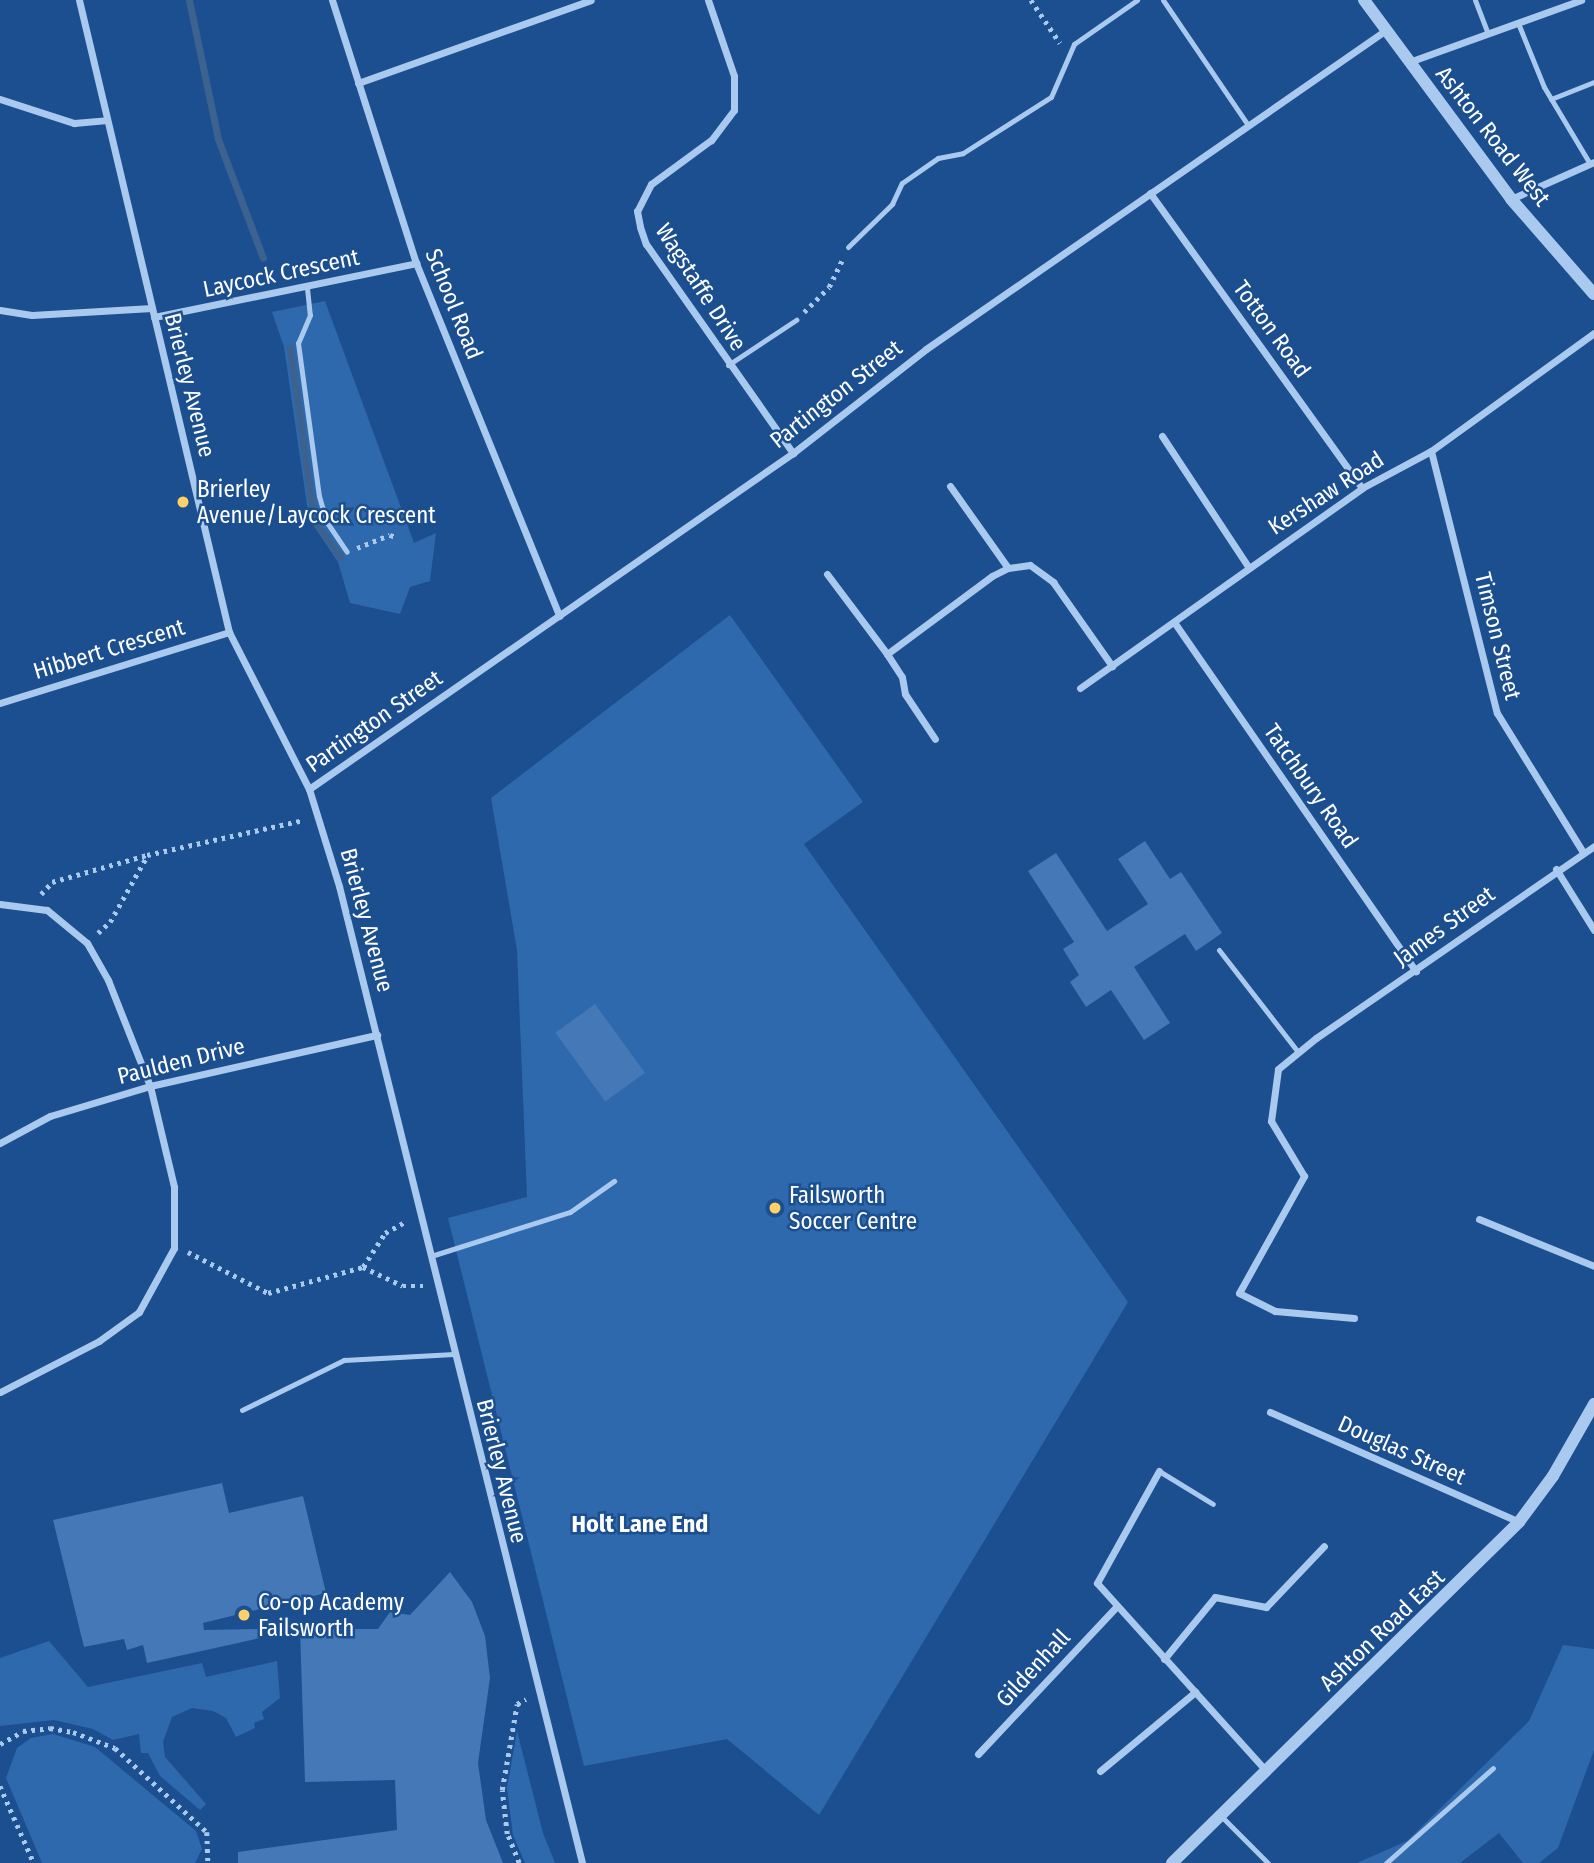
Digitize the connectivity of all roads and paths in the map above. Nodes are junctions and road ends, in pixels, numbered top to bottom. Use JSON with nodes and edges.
{"nodes":[{"id":1,"x":79,"y":0,"type":"edge"},
{"id":2,"x":332,"y":0,"type":"edge"},
{"id":3,"x":591,"y":0,"type":"edge"},
{"id":4,"x":708,"y":0,"type":"edge"},
{"id":5,"x":1031,"y":0,"type":"edge"},
{"id":6,"x":1138,"y":0,"type":"edge"},
{"id":7,"x":1163,"y":0,"type":"edge"},
{"id":8,"x":1364,"y":0,"type":"edge"},
{"id":9,"x":1475,"y":0,"type":"edge"},
{"id":10,"x":1581,"y":0,"type":"edge"},
{"id":11,"x":1570,"y":2,"type":"edge"},
{"id":12,"x":1518,"y":23,"type":"junction"},
{"id":13,"x":1386,"y":30,"type":"junction"},
{"id":14,"x":1488,"y":34,"type":"junction"},
{"id":15,"x":1068,"y":54,"type":"junction"},
{"id":16,"x":1409,"y":62,"type":"junction"},
{"id":17,"x":1594,"y":82,"type":"edge"},
{"id":18,"x":358,"y":83,"type":"junction"},
{"id":19,"x":0,"y":99,"type":"edge"},
{"id":20,"x":1551,"y":99,"type":"junction"},
{"id":21,"x":107,"y":120,"type":"junction"},
{"id":22,"x":1248,"y":125,"type":"junction"},
{"id":23,"x":1592,"y":163,"type":"edge"},
{"id":24,"x":1150,"y":193,"type":"junction"},
{"id":25,"x":1511,"y":199,"type":"junction"},
{"id":26,"x":848,"y":247,"type":"joint"},
{"id":27,"x":416,"y":263,"type":"junction"},
{"id":28,"x":307,"y":288,"type":"junction"},
{"id":29,"x":1594,"y":293,"type":"edge"},
{"id":30,"x":152,"y":308,"type":"junction"},
{"id":31,"x":0,"y":310,"type":"edge"},
{"id":32,"x":153,"y":317,"type":"junction"},
{"id":33,"x":796,"y":320,"type":"joint"},
{"id":34,"x":1594,"y":333,"type":"edge"},
{"id":35,"x":729,"y":365,"type":"junction"},
{"id":36,"x":1162,"y":436,"type":"dead end"},
{"id":37,"x":1432,"y":451,"type":"junction"},
{"id":38,"x":793,"y":453,"type":"junction"},
{"id":39,"x":950,"y":486,"type":"dead end"},
{"id":40,"x":1362,"y":488,"type":"junction"},
{"id":41,"x":396,"y":537,"type":"dead end"},
{"id":42,"x":347,"y":552,"type":"joint"},
{"id":43,"x":1008,"y":568,"type":"junction"},
{"id":44,"x":1249,"y":568,"type":"junction"},
{"id":45,"x":827,"y":574,"type":"dead end"},
{"id":46,"x":559,"y":616,"type":"junction"},
{"id":47,"x":1174,"y":622,"type":"junction"},
{"id":48,"x":229,"y":632,"type":"junction"},
{"id":49,"x":887,"y":654,"type":"junction"},
{"id":50,"x":1112,"y":666,"type":"junction"},
{"id":51,"x":1080,"y":688,"type":"dead end"},
{"id":52,"x":0,"y":703,"type":"edge"},
{"id":53,"x":935,"y":739,"type":"dead end"},
{"id":54,"x":309,"y":789,"type":"junction"},
{"id":55,"x":318,"y":817,"type":"junction"},
{"id":56,"x":1594,"y":846,"type":"edge"},
{"id":57,"x":1583,"y":852,"type":"junction"},
{"id":58,"x":147,"y":855,"type":"junction"},
{"id":59,"x":1556,"y":869,"type":"junction"},
{"id":60,"x":0,"y":904,"type":"edge"},
{"id":61,"x":28,"y":907,"type":"junction"},
{"id":62,"x":1594,"y":930,"type":"edge"},
{"id":63,"x":87,"y":943,"type":"junction"},
{"id":64,"x":1219,"y":950,"type":"dead end"},
{"id":65,"x":1416,"y":971,"type":"junction"},
{"id":66,"x":377,"y":1035,"type":"junction"},
{"id":67,"x":1298,"y":1052,"type":"junction"},
{"id":68,"x":150,"y":1086,"type":"junction"},
{"id":69,"x":0,"y":1143,"type":"edge"},
{"id":70,"x":614,"y":1181,"type":"dead end"},
{"id":71,"x":421,"y":1214,"type":"junction"},
{"id":72,"x":1479,"y":1219,"type":"dead end"},
{"id":73,"x":174,"y":1248,"type":"junction"},
{"id":74,"x":431,"y":1256,"type":"junction"},
{"id":75,"x":363,"y":1266,"type":"junction"},
{"id":76,"x":1594,"y":1266,"type":"edge"},
{"id":77,"x":439,"y":1287,"type":"junction"},
{"id":78,"x":1354,"y":1318,"type":"dead end"},
{"id":79,"x":454,"y":1354,"type":"junction"},
{"id":80,"x":0,"y":1392,"type":"edge"},
{"id":81,"x":1594,"y":1404,"type":"edge"},
{"id":82,"x":242,"y":1410,"type":"dead end"},
{"id":83,"x":1270,"y":1412,"type":"dead end"},
{"id":84,"x":1159,"y":1472,"type":"joint"},
{"id":85,"x":1213,"y":1504,"type":"dead end"},
{"id":86,"x":1519,"y":1522,"type":"junction"},
{"id":87,"x":1324,"y":1546,"type":"dead end"},
{"id":88,"x":1116,"y":1607,"type":"junction"},
{"id":89,"x":1164,"y":1659,"type":"junction"},
{"id":90,"x":1195,"y":1692,"type":"junction"},
{"id":91,"x":536,"y":1693,"type":"junction"},
{"id":92,"x":0,"y":1744,"type":"edge"},
{"id":93,"x":978,"y":1754,"type":"dead end"},
{"id":94,"x":1493,"y":1768,"type":"dead end"},
{"id":95,"x":1100,"y":1771,"type":"dead end"},
{"id":96,"x":1266,"y":1772,"type":"junction"},
{"id":97,"x":0,"y":1786,"type":"edge"},
{"id":98,"x":1221,"y":1816,"type":"junction"},
{"id":99,"x":34,"y":1863,"type":"edge"},
{"id":100,"x":208,"y":1863,"type":"edge"},
{"id":101,"x":519,"y":1863,"type":"edge"},
{"id":102,"x":582,"y":1863,"type":"edge"},
{"id":103,"x":1172,"y":1863,"type":"edge"},
{"id":104,"x":1268,"y":1863,"type":"edge"},
{"id":105,"x":1386,"y":1863,"type":"edge"}],
"edges":[{"from":1,"to":21,"type":"street","name":"Brierley Avenue"},
{"from":2,"to":18,"type":"street","name":"School Road"},
{"from":3,"to":18,"type":"street"},
{"from":4,"to":35,"type":"street","name":"Wagstaffe Drive"},
{"from":5,"to":15,"type":"path"},
{"from":6,"to":15,"type":"lane"},
{"from":7,"to":22,"type":"lane"},
{"from":8,"to":13,"type":"street","name":"Ashton Road West"},
{"from":9,"to":14,"type":"lane"},
{"from":10,"to":11,"type":"street"},
{"from":11,"to":12,"type":"street"},
{"from":12,"to":14,"type":"street"},
{"from":12,"to":20,"type":"lane"},
{"from":13,"to":16,"type":"street","name":"Ashton Road West"},
{"from":13,"to":22,"type":"street","name":"Partington Street"},
{"from":14,"to":16,"type":"street"},
{"from":15,"to":26,"type":"lane"},
{"from":16,"to":25,"type":"street","name":"Ashton Road West"},
{"from":17,"to":20,"type":"lane"},
{"from":18,"to":27,"type":"street","name":"School Road"},
{"from":19,"to":21,"type":"street"},
{"from":20,"to":23,"type":"lane"},
{"from":21,"to":30,"type":"street","name":"Brierley Avenue"},
{"from":22,"to":24,"type":"street","name":"Partington Street"},
{"from":23,"to":25,"type":"street"},
{"from":24,"to":38,"type":"street","name":"Partington Street"},
{"from":24,"to":40,"type":"street","name":"Totton Road"},
{"from":25,"to":29,"type":"street","name":"Ashton Road West"},
{"from":26,"to":33,"type":"path"},
{"from":27,"to":28,"type":"street","name":"Laycock Crescent"},
{"from":27,"to":46,"type":"street","name":"School Road"},
{"from":28,"to":32,"type":"street","name":"Laycock Crescent"},
{"from":28,"to":42,"type":"lane"},
{"from":30,"to":31,"type":"street"},
{"from":30,"to":32,"type":"street","name":"Brierley Avenue"},
{"from":32,"to":48,"type":"street","name":"Brierley Avenue"},
{"from":33,"to":35,"type":"lane"},
{"from":34,"to":37,"type":"street","name":"Kershaw Road"},
{"from":35,"to":38,"type":"street","name":"Wagstaffe Drive"},
{"from":36,"to":44,"type":"street"},
{"from":37,"to":40,"type":"street","name":"Kershaw Road"},
{"from":37,"to":57,"type":"street","name":"Timson Street"},
{"from":38,"to":46,"type":"street","name":"Partington Street"},
{"from":39,"to":43,"type":"street"},
{"from":40,"to":44,"type":"street","name":"Kershaw Road"},
{"from":41,"to":42,"type":"path"},
{"from":43,"to":49,"type":"street"},
{"from":43,"to":50,"type":"street"},
{"from":44,"to":47,"type":"street","name":"Kershaw Road"},
{"from":45,"to":49,"type":"street"},
{"from":46,"to":54,"type":"street","name":"Partington Street"},
{"from":47,"to":50,"type":"street","name":"Kershaw Road"},
{"from":47,"to":65,"type":"street","name":"Tatchbury Road"},
{"from":48,"to":52,"type":"street","name":"Hibbert Crescent"},
{"from":48,"to":54,"type":"street","name":"Brierley Avenue"},
{"from":49,"to":53,"type":"street"},
{"from":50,"to":51,"type":"street","name":"Kershaw Road"},
{"from":54,"to":55,"type":"street","name":"Brierley Avenue"},
{"from":55,"to":58,"type":"path"},
{"from":55,"to":66,"type":"street","name":"Brierley Avenue"},
{"from":56,"to":57,"type":"street","name":"James Street"},
{"from":57,"to":59,"type":"street","name":"James Street"},
{"from":58,"to":61,"type":"path"},
{"from":58,"to":63,"type":"path"},
{"from":59,"to":62,"type":"street"},
{"from":59,"to":65,"type":"street","name":"James Street"},
{"from":60,"to":61,"type":"street"},
{"from":61,"to":63,"type":"street"},
{"from":63,"to":68,"type":"street"},
{"from":64,"to":67,"type":"lane"},
{"from":65,"to":67,"type":"street","name":"James Street"},
{"from":66,"to":68,"type":"street","name":"Paulden Drive"},
{"from":66,"to":71,"type":"street","name":"Brierley Avenue"},
{"from":67,"to":78,"type":"street","name":"James Street"},
{"from":68,"to":69,"type":"street","name":"Paulden Drive"},
{"from":68,"to":73,"type":"street"},
{"from":70,"to":74,"type":"lane"},
{"from":71,"to":74,"type":"street","name":"Brierley Avenue"},
{"from":71,"to":75,"type":"path"},
{"from":72,"to":76,"type":"street"},
{"from":73,"to":75,"type":"path"},
{"from":73,"to":80,"type":"street"},
{"from":74,"to":77,"type":"street","name":"Brierley Avenue"},
{"from":75,"to":77,"type":"path"},
{"from":77,"to":79,"type":"street","name":"Brierley Avenue"},
{"from":79,"to":82,"type":"lane"},
{"from":79,"to":91,"type":"street","name":"Brierley Avenue"},
{"from":81,"to":86,"type":"street","name":"Ashton Road East"},
{"from":83,"to":86,"type":"street","name":"Douglas Street"},
{"from":84,"to":85,"type":"lane"},
{"from":84,"to":88,"type":"street"},
{"from":86,"to":96,"type":"street","name":"Ashton Road East"},
{"from":87,"to":89,"type":"street"},
{"from":88,"to":89,"type":"street"},
{"from":88,"to":93,"type":"street","name":"Gildenhall"},
{"from":89,"to":90,"type":"street"},
{"from":90,"to":95,"type":"street"},
{"from":90,"to":96,"type":"street"},
{"from":91,"to":101,"type":"path"},
{"from":91,"to":102,"type":"street","name":"Brierley Avenue"},
{"from":92,"to":100,"type":"path"},
{"from":94,"to":105,"type":"lane"},
{"from":96,"to":98,"type":"street","name":"Ashton Road East"},
{"from":97,"to":99,"type":"path"},
{"from":98,"to":103,"type":"street","name":"Ashton Road East"},
{"from":98,"to":104,"type":"lane"}]}
